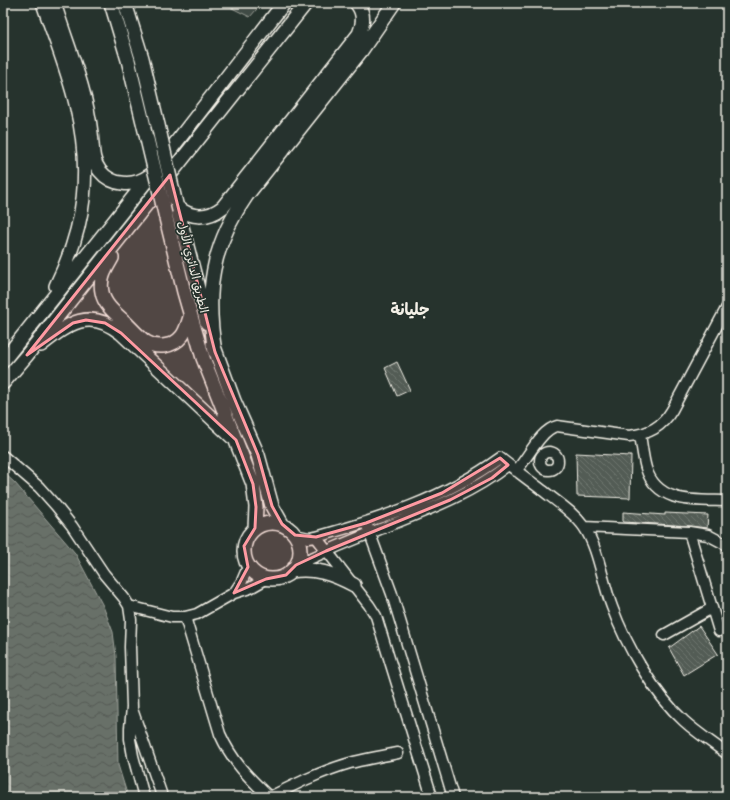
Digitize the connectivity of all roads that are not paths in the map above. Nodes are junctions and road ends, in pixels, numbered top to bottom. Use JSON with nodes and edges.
{"nodes":[{"id":1,"x":43,"y":3,"type":"edge"},
{"id":2,"x":54,"y":3,"type":"edge"},
{"id":3,"x":111,"y":3,"type":"edge"},
{"id":4,"x":125,"y":3,"type":"edge"},
{"id":5,"x":284,"y":3,"type":"edge"},
{"id":6,"x":356,"y":3,"type":"edge"},
{"id":7,"x":394,"y":3,"type":"edge"},
{"id":8,"x":306,"y":5,"type":"edge"},
{"id":9,"x":151,"y":175,"type":"junction"},
{"id":10,"x":176,"y":204,"type":"junction"},
{"id":11,"x":122,"y":235,"type":"junction"},
{"id":12,"x":46,"y":307,"type":"junction"},
{"id":13,"x":727,"y":307,"type":"edge"},
{"id":14,"x":190,"y":317,"type":"junction"},
{"id":15,"x":216,"y":352,"type":"junction"},
{"id":16,"x":27,"y":355,"type":"junction"},
{"id":17,"x":3,"y":361,"type":"edge"},
{"id":18,"x":3,"y":383,"type":"edge"},
{"id":19,"x":640,"y":435,"type":"junction"},
{"id":20,"x":236,"y":440,"type":"junction"},
{"id":21,"x":530,"y":452,"type":"junction"},
{"id":22,"x":3,"y":456,"type":"edge"},
{"id":23,"x":541,"y":458,"type":"dead end"},
{"id":24,"x":512,"y":468,"type":"junction"},
{"id":25,"x":727,"y":501,"type":"edge"},
{"id":26,"x":366,"y":523,"type":"junction"},
{"id":27,"x":282,"y":524,"type":"junction"},
{"id":28,"x":584,"y":527,"type":"junction"},
{"id":29,"x":255,"y":528,"type":"junction"},
{"id":30,"x":690,"y":532,"type":"junction"},
{"id":31,"x":370,"y":533,"type":"junction"},
{"id":32,"x":295,"y":535,"type":"junction"},
{"id":33,"x":316,"y":538,"type":"junction"},
{"id":34,"x":727,"y":544,"type":"edge"},
{"id":35,"x":326,"y":551,"type":"junction"},
{"id":36,"x":248,"y":567,"type":"junction"},
{"id":37,"x":294,"y":568,"type":"junction"},
{"id":38,"x":266,"y":578,"type":"junction"},
{"id":39,"x":354,"y":585,"type":"junction"},
{"id":40,"x":234,"y":592,"type":"junction"},
{"id":41,"x":129,"y":606,"type":"junction"},
{"id":42,"x":712,"y":608,"type":"junction"},
{"id":43,"x":185,"y":617,"type":"junction"},
{"id":44,"x":719,"y":631,"type":"dead end"},
{"id":45,"x":664,"y":635,"type":"dead end"},
{"id":46,"x":132,"y":707,"type":"junction"},
{"id":47,"x":144,"y":746,"type":"junction"},
{"id":48,"x":132,"y":750,"type":"junction"},
{"id":49,"x":398,"y":753,"type":"dead end"},
{"id":50,"x":727,"y":754,"type":"edge"},
{"id":51,"x":144,"y":797,"type":"edge"},
{"id":52,"x":160,"y":797,"type":"edge"},
{"id":53,"x":269,"y":797,"type":"edge"},
{"id":54,"x":432,"y":797,"type":"edge"},
{"id":55,"x":453,"y":797,"type":"edge"}],
"edges":[{"from":1,"to":12,"type":"main road"},
{"from":2,"to":9,"type":"main road"},
{"from":3,"to":14,"type":"main road","bridge":true},
{"from":4,"to":10,"type":"main road","name":"الطريق الدائري الأول","bridge":true},
{"from":5,"to":9,"type":"main road"},
{"from":6,"to":10,"type":"main road"},
{"from":7,"to":15,"type":"main road"},
{"from":8,"to":11,"type":"main road"},
{"from":9,"to":12,"type":"main road"},
{"from":10,"to":15,"type":"main road","name":"الطريق الدائري الأول"},
{"from":11,"to":14,"type":"main road"},
{"from":11,"to":16,"type":"main road"},
{"from":12,"to":17,"type":"main road"},
{"from":13,"to":19,"type":"street"},
{"from":14,"to":20,"type":"main road"},
{"from":15,"to":27,"type":"main road","name":"الطريق الدائري الأول"},
{"from":16,"to":18,"type":"main road"},
{"from":16,"to":20,"type":"main road"},
{"from":19,"to":21,"type":"street"},
{"from":19,"to":25,"type":"street"},
{"from":20,"to":29,"type":"main road"},
{"from":21,"to":23,"type":"street"},
{"from":21,"to":24,"type":"street"},
{"from":22,"to":41,"type":"street"},
{"from":24,"to":26,"type":"street"},
{"from":24,"to":28,"type":"street"},
{"from":24,"to":31,"type":"street"},
{"from":26,"to":31,"type":"street"},
{"from":26,"to":33,"type":"street"},
{"from":27,"to":29,"type":"main road"},
{"from":27,"to":32,"type":"main road"},
{"from":28,"to":30,"type":"street"},
{"from":28,"to":50,"type":"street"},
{"from":29,"to":36,"type":"main road"},
{"from":30,"to":34,"type":"street"},
{"from":30,"to":42,"type":"street"},
{"from":31,"to":35,"type":"street"},
{"from":31,"to":55,"type":"street"},
{"from":32,"to":33,"type":"street"},
{"from":32,"to":37,"type":"main road"},
{"from":33,"to":35,"type":"street"},
{"from":35,"to":37,"type":"street"},
{"from":35,"to":39,"type":"street"},
{"from":36,"to":38,"type":"main road"},
{"from":36,"to":40,"type":"street"},
{"from":37,"to":38,"type":"main road"},
{"from":37,"to":39,"type":"main road"},
{"from":38,"to":40,"type":"street"},
{"from":39,"to":54,"type":"street"},
{"from":40,"to":43,"type":"street"},
{"from":41,"to":43,"type":"street"},
{"from":41,"to":46,"type":"street"},
{"from":42,"to":44,"type":"street"},
{"from":42,"to":45,"type":"street"},
{"from":43,"to":53,"type":"street"},
{"from":46,"to":47,"type":"street"},
{"from":46,"to":48,"type":"street"},
{"from":47,"to":48,"type":"street"},
{"from":47,"to":52,"type":"street"},
{"from":48,"to":51,"type":"street"},
{"from":49,"to":53,"type":"street"}]}
